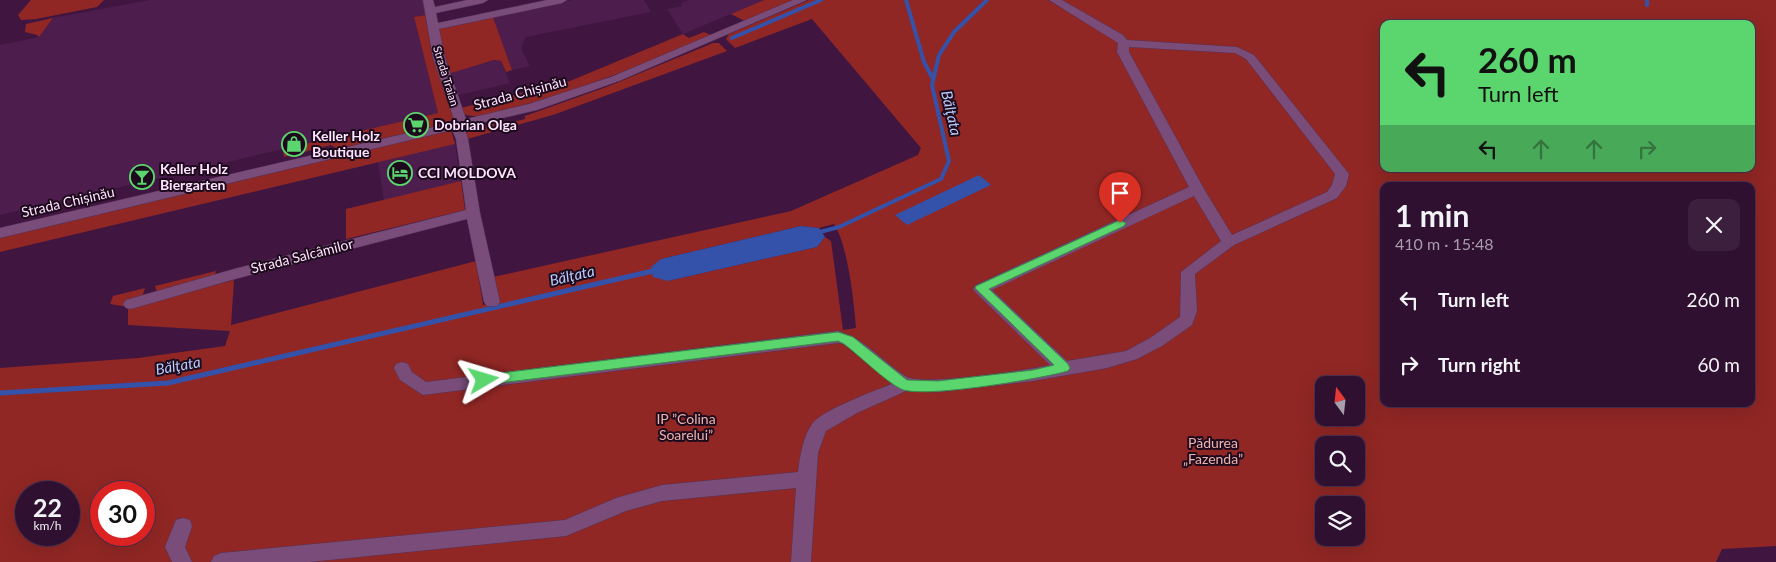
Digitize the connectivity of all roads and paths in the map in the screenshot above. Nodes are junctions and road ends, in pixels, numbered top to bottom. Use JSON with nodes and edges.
{"nodes":[{"id":1,"x":483,"y":0,"type":"edge"},
{"id":2,"x":562,"y":0,"type":"edge"},
{"id":3,"x":802,"y":0,"type":"edge"},
{"id":4,"x":1054,"y":0,"type":"edge"},
{"id":5,"x":428,"y":5,"type":"edge"},
{"id":6,"x":432,"y":27,"type":"junction"},
{"id":7,"x":1124,"y":43,"type":"junction"},
{"id":8,"x":460,"y":125,"type":"junction"},
{"id":9,"x":1197,"y":189,"type":"junction"},
{"id":10,"x":473,"y":213,"type":"junction"},
{"id":11,"x":0,"y":233,"type":"edge"},
{"id":12,"x":1229,"y":242,"type":"junction"},
{"id":13,"x":492,"y":302,"type":"dead end"},
{"id":14,"x":131,"y":304,"type":"dead end"},
{"id":15,"x":402,"y":368,"type":"dead end"},
{"id":16,"x":1064,"y":368,"type":"junction"},
{"id":17,"x":905,"y":385,"type":"junction"},
{"id":18,"x":806,"y":479,"type":"junction"},
{"id":19,"x":183,"y":526,"type":"dead end"},
{"id":20,"x":182,"y":562,"type":"edge"},
{"id":21,"x":221,"y":562,"type":"edge"},
{"id":22,"x":801,"y":562,"type":"edge"}],
"edges":[{"from":1,"to":5,"type":"street","name":"Strada Traian"},
{"from":2,"to":6,"type":"street","name":"Strada Traian"},
{"from":3,"to":8,"type":"street","name":"Strada Chișinău"},
{"from":4,"to":7,"type":"street"},
{"from":5,"to":6,"type":"street","name":"Strada Traian"},
{"from":6,"to":8,"type":"street","name":"Strada Traian"},
{"from":7,"to":9,"type":"street"},
{"from":7,"to":12,"type":"street"},
{"from":8,"to":10,"type":"street"},
{"from":8,"to":11,"type":"street","name":"Strada Chișinău"},
{"from":9,"to":12,"type":"street"},
{"from":9,"to":16,"type":"street"},
{"from":10,"to":13,"type":"street"},
{"from":10,"to":14,"type":"street","name":"Strada Salcâmilor"},
{"from":12,"to":16,"type":"street"},
{"from":15,"to":17,"type":"street"},
{"from":16,"to":17,"type":"street"},
{"from":17,"to":18,"type":"street"},
{"from":18,"to":21,"type":"street"},
{"from":18,"to":22,"type":"street"},
{"from":19,"to":20,"type":"street"}]}
